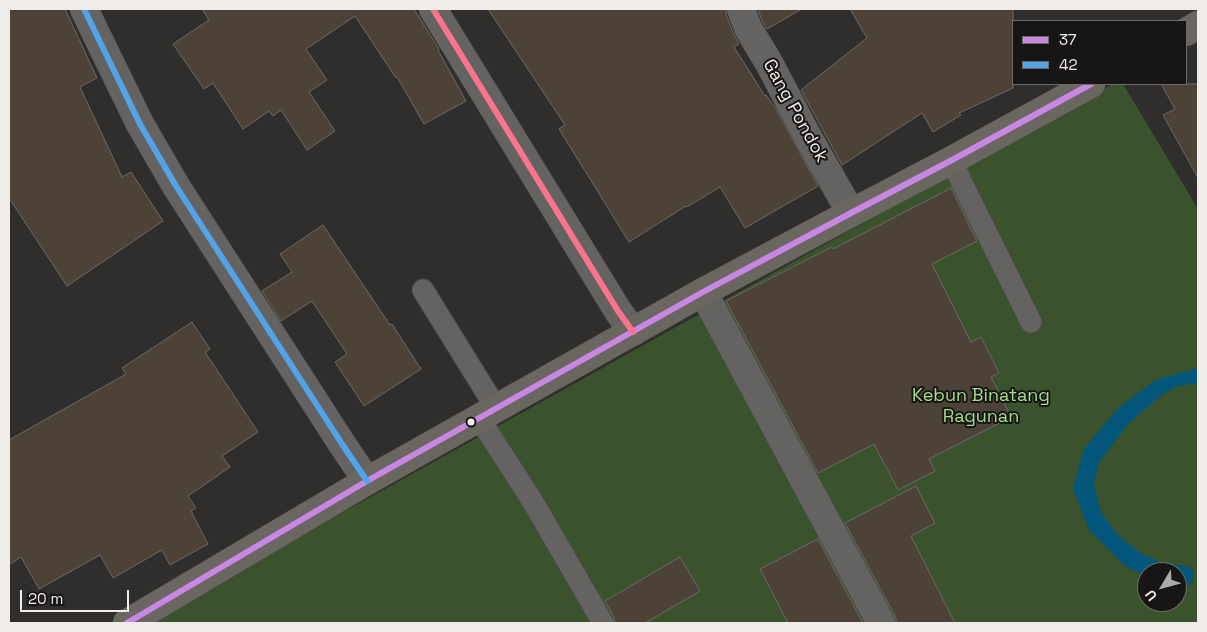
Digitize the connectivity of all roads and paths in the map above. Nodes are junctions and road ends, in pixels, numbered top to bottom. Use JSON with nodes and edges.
{"nodes":[{"id":1,"x":84,"y":9,"type":"edge"},
{"id":2,"x":433,"y":9,"type":"edge"},
{"id":3,"x":741,"y":9,"type":"edge"},
{"id":4,"x":1198,"y":25,"type":"edge"},
{"id":5,"x":1187,"y":31,"type":"edge"},
{"id":6,"x":1089,"y":85,"type":"edge"},
{"id":7,"x":952,"y":160,"type":"junction"},
{"id":8,"x":851,"y":212,"type":"junction"},
{"id":9,"x":423,"y":290,"type":"dead end"},
{"id":10,"x":703,"y":292,"type":"junction"},
{"id":11,"x":1031,"y":322,"type":"dead end"},
{"id":12,"x":633,"y":332,"type":"junction"},
{"id":13,"x":488,"y":413,"type":"junction"},
{"id":14,"x":368,"y":481,"type":"junction"},
{"id":15,"x":127,"y":623,"type":"edge"},
{"id":16,"x":603,"y":623,"type":"edge"},
{"id":17,"x":881,"y":623,"type":"edge"}],
"edges":[{"from":1,"to":14,"type":"street"},
{"from":2,"to":12,"type":"street"},
{"from":3,"to":8,"type":"street","name":"Gang Pondok"},
{"from":4,"to":5,"type":"main road"},
{"from":6,"to":7,"type":"main road"},
{"from":7,"to":8,"type":"main road"},
{"from":7,"to":11,"type":"lane"},
{"from":8,"to":10,"type":"main road"},
{"from":9,"to":13,"type":"lane"},
{"from":10,"to":12,"type":"main road"},
{"from":10,"to":17,"type":"street"},
{"from":12,"to":13,"type":"main road"},
{"from":13,"to":14,"type":"main road"},
{"from":13,"to":16,"type":"lane"},
{"from":14,"to":15,"type":"main road"}]}
